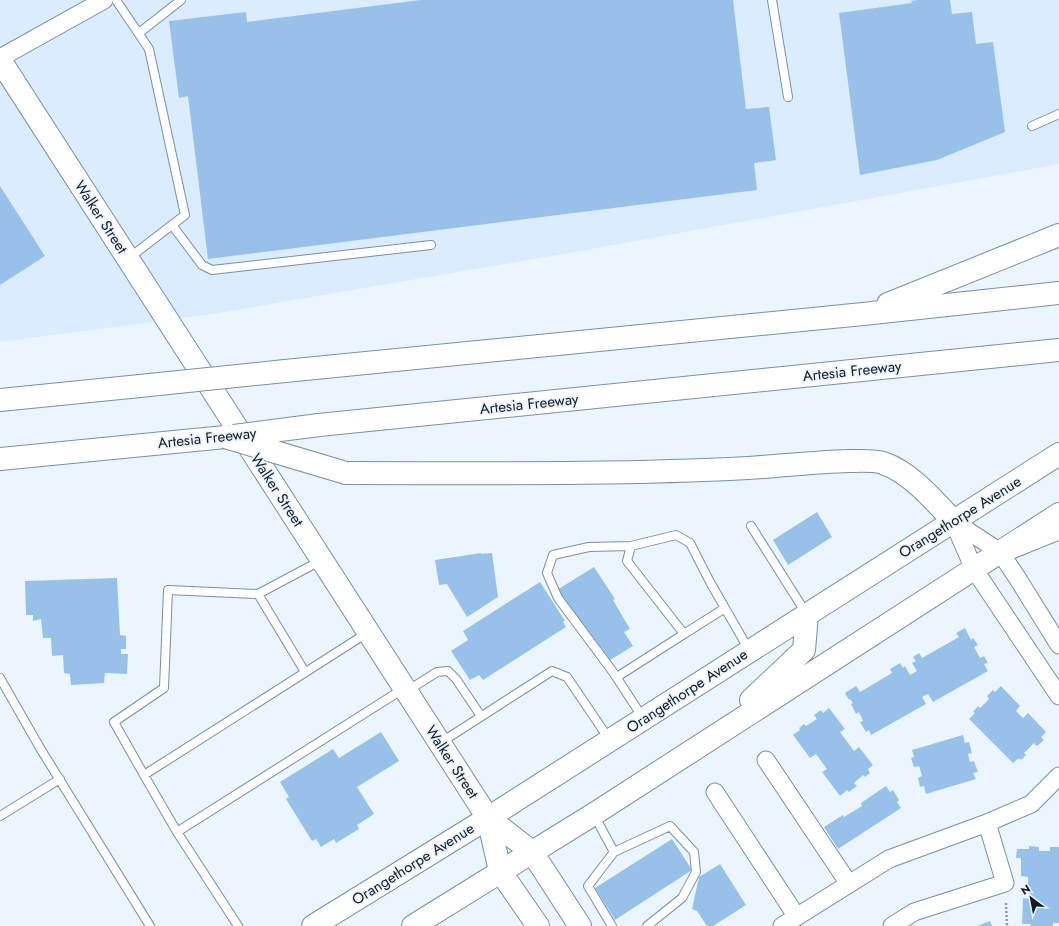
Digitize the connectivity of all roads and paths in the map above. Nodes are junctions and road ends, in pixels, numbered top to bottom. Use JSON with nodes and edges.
{"nodes":[{"id":1,"x":104,"y":0,"type":"edge"},
{"id":2,"x":116,"y":0,"type":"edge"},
{"id":3,"x":181,"y":0,"type":"edge"},
{"id":4,"x":772,"y":0,"type":"edge"},
{"id":5,"x":139,"y":33,"type":"junction"},
{"id":6,"x":0,"y":59,"type":"edge"},
{"id":7,"x":788,"y":97,"type":"dead end"},
{"id":8,"x":1059,"y":114,"type":"edge"},
{"id":9,"x":1032,"y":126,"type":"dead end"},
{"id":10,"x":172,"y":225,"type":"junction"},
{"id":11,"x":1059,"y":235,"type":"edge"},
{"id":12,"x":431,"y":245,"type":"dead end"},
{"id":13,"x":128,"y":259,"type":"junction"},
{"id":14,"x":1059,"y":293,"type":"edge"},
{"id":15,"x":863,"y":314,"type":"junction"},
{"id":16,"x":1059,"y":350,"type":"edge"},
{"id":17,"x":0,"y":400,"type":"edge"},
{"id":18,"x":225,"y":437,"type":"junction"},
{"id":19,"x":1059,"y":454,"type":"edge"},
{"id":20,"x":0,"y":459,"type":"edge"},
{"id":21,"x":1059,"y":514,"type":"edge"},
{"id":22,"x":953,"y":521,"type":"junction"},
{"id":23,"x":751,"y":526,"type":"dead end"},
{"id":24,"x":1059,"y":528,"type":"edge"},
{"id":25,"x":631,"y":546,"type":"junction"},
{"id":26,"x":1000,"y":552,"type":"junction"},
{"id":27,"x":322,"y":560,"type":"junction"},
{"id":28,"x":974,"y":569,"type":"junction"},
{"id":29,"x":258,"y":594,"type":"junction"},
{"id":30,"x":725,"y":608,"type":"junction"},
{"id":31,"x":807,"y":614,"type":"junction"},
{"id":32,"x":368,"y":632,"type":"junction"},
{"id":33,"x":684,"y":634,"type":"junction"},
{"id":34,"x":1059,"y":645,"type":"edge"},
{"id":35,"x":750,"y":650,"type":"junction"},
{"id":36,"x":305,"y":672,"type":"junction"},
{"id":37,"x":617,"y":677,"type":"junction"},
{"id":38,"x":0,"y":678,"type":"edge"},
{"id":39,"x":405,"y":690,"type":"junction"},
{"id":40,"x":1059,"y":696,"type":"edge"},
{"id":41,"x":481,"y":716,"type":"junction"},
{"id":42,"x":643,"y":719,"type":"junction"},
{"id":43,"x":714,"y":736,"type":"junction"},
{"id":44,"x":610,"y":740,"type":"junction"},
{"id":45,"x":440,"y":744,"type":"junction"},
{"id":46,"x":766,"y":760,"type":"dead end"},
{"id":47,"x":144,"y":775,"type":"junction"},
{"id":48,"x":1059,"y":776,"type":"edge"},
{"id":49,"x":60,"y":779,"type":"junction"},
{"id":50,"x":715,"y":792,"type":"dead end"},
{"id":51,"x":594,"y":814,"type":"junction"},
{"id":52,"x":0,"y":816,"type":"edge"},
{"id":53,"x":488,"y":818,"type":"junction"},
{"id":54,"x":987,"y":823,"type":"junction"},
{"id":55,"x":177,"y":832,"type":"junction"},
{"id":56,"x":532,"y":852,"type":"junction"},
{"id":57,"x":614,"y":852,"type":"junction"},
{"id":58,"x":500,"y":871,"type":"junction"},
{"id":59,"x":1005,"y":883,"type":"junction"},
{"id":60,"x":849,"y":884,"type":"junction"},
{"id":61,"x":791,"y":922,"type":"edge"},
{"id":62,"x":150,"y":926,"type":"edge"},
{"id":63,"x":238,"y":926,"type":"edge"},
{"id":64,"x":313,"y":926,"type":"edge"},
{"id":65,"x":413,"y":926,"type":"edge"},
{"id":66,"x":538,"y":926,"type":"edge"},
{"id":67,"x":580,"y":926,"type":"edge"},
{"id":68,"x":612,"y":926,"type":"edge"},
{"id":69,"x":647,"y":926,"type":"edge"},
{"id":70,"x":892,"y":926,"type":"edge"},
{"id":71,"x":1007,"y":926,"type":"edge"}],
"edges":[{"from":1,"to":6,"type":"street"},
{"from":2,"to":5,"type":"lane"},
{"from":3,"to":5,"type":"lane"},
{"from":4,"to":7,"type":"lane"},
{"from":5,"to":10,"type":"lane"},
{"from":6,"to":13,"type":"main road","name":"Walker Street"},
{"from":8,"to":9,"type":"lane"},
{"from":10,"to":12,"type":"lane"},
{"from":10,"to":13,"type":"lane"},
{"from":11,"to":15,"type":"main road"},
{"from":13,"to":27,"type":"main road","name":"Walker Street"},
{"from":14,"to":15,"type":"main road"},
{"from":15,"to":17,"type":"main road","bridge":true},
{"from":16,"to":18,"type":"main road","name":"Artesia Freeway","bridge":true},
{"from":18,"to":20,"type":"main road","name":"Artesia Freeway"},
{"from":18,"to":22,"type":"main road","bridge":true},
{"from":19,"to":22,"type":"main road","name":"Orangethorpe Avenue"},
{"from":21,"to":26,"type":"main road"},
{"from":22,"to":26,"type":"street"},
{"from":22,"to":28,"type":"street"},
{"from":22,"to":31,"type":"main road","name":"Orangethorpe Avenue"},
{"from":23,"to":31,"type":"lane"},
{"from":24,"to":26,"type":"main road"},
{"from":25,"to":30,"type":"lane"},
{"from":25,"to":33,"type":"lane"},
{"from":25,"to":37,"type":"lane"},
{"from":26,"to":28,"type":"main road"},
{"from":26,"to":34,"type":"street"},
{"from":27,"to":29,"type":"lane"},
{"from":27,"to":32,"type":"main road","name":"Walker Street"},
{"from":28,"to":40,"type":"street"},
{"from":28,"to":43,"type":"main road"},
{"from":29,"to":36,"type":"lane"},
{"from":29,"to":47,"type":"lane"},
{"from":30,"to":33,"type":"lane"},
{"from":30,"to":35,"type":"lane"},
{"from":31,"to":35,"type":"main road","name":"Orangethorpe Avenue"},
{"from":31,"to":43,"type":"main road"},
{"from":32,"to":36,"type":"lane"},
{"from":32,"to":39,"type":"main road","name":"Walker Street"},
{"from":33,"to":37,"type":"lane"},
{"from":35,"to":42,"type":"main road","name":"Orangethorpe Avenue"},
{"from":36,"to":47,"type":"lane"},
{"from":37,"to":42,"type":"lane"},
{"from":38,"to":49,"type":"lane"},
{"from":39,"to":41,"type":"lane"},
{"from":39,"to":45,"type":"main road","name":"Walker Street"},
{"from":39,"to":55,"type":"lane"},
{"from":41,"to":44,"type":"lane"},
{"from":41,"to":45,"type":"lane"},
{"from":42,"to":44,"type":"main road","name":"Orangethorpe Avenue"},
{"from":43,"to":51,"type":"main road"},
{"from":44,"to":53,"type":"main road","name":"Orangethorpe Avenue"},
{"from":45,"to":53,"type":"main road","name":"Walker Street"},
{"from":46,"to":60,"type":"street"},
{"from":47,"to":55,"type":"lane"},
{"from":48,"to":54,"type":"street"},
{"from":49,"to":52,"type":"lane"},
{"from":49,"to":62,"type":"lane"},
{"from":50,"to":61,"type":"street"},
{"from":51,"to":56,"type":"main road"},
{"from":51,"to":57,"type":"lane"},
{"from":53,"to":56,"type":"main road","name":"Walker Street"},
{"from":53,"to":58,"type":"main road","name":"Walker Street"},
{"from":53,"to":64,"type":"main road","name":"Orangethorpe Avenue"},
{"from":54,"to":59,"type":"street"},
{"from":54,"to":60,"type":"street"},
{"from":55,"to":63,"type":"lane"},
{"from":56,"to":58,"type":"main road"},
{"from":56,"to":67,"type":"main road","name":"Walker Street"},
{"from":57,"to":68,"type":"lane"},
{"from":57,"to":69,"type":"lane"},
{"from":58,"to":65,"type":"main road"},
{"from":58,"to":66,"type":"main road","name":"Walker Street"},
{"from":59,"to":70,"type":"street"},
{"from":59,"to":71,"type":"path"},
{"from":60,"to":61,"type":"street"}]}
